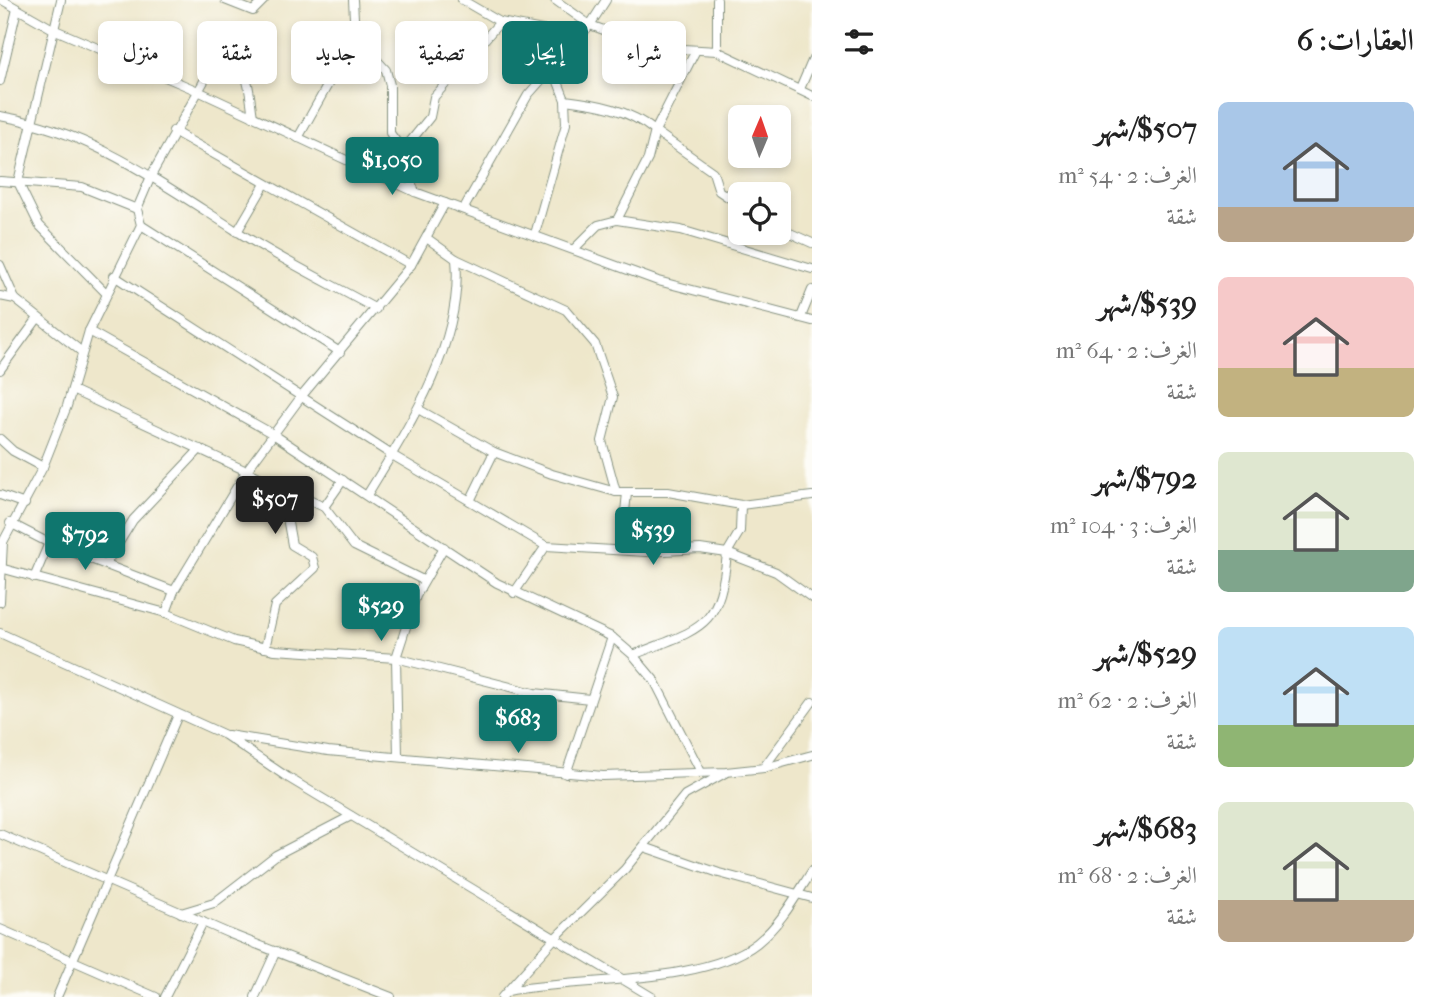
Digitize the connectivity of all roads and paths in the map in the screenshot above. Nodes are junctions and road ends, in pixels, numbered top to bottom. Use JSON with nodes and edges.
{"nodes":[{"id":1,"x":2,"y":0,"type":"edge"},
{"id":2,"x":61,"y":0,"type":"edge"},
{"id":3,"x":225,"y":0,"type":"edge"},
{"id":4,"x":264,"y":0,"type":"edge"},
{"id":5,"x":353,"y":0,"type":"edge"},
{"id":6,"x":462,"y":0,"type":"edge"},
{"id":7,"x":555,"y":0,"type":"edge"},
{"id":8,"x":606,"y":0,"type":"edge"},
{"id":9,"x":717,"y":0,"type":"edge"},
{"id":10,"x":17,"y":9,"type":"junction"},
{"id":11,"x":354,"y":21,"type":"edge"},
{"id":12,"x":500,"y":22,"type":"joint"},
{"id":13,"x":590,"y":25,"type":"junction"},
{"id":14,"x":53,"y":29,"type":"junction"},
{"id":15,"x":696,"y":50,"type":"junction"},
{"id":16,"x":717,"y":51,"type":"junction"},
{"id":17,"x":812,"y":61,"type":"edge"},
{"id":18,"x":381,"y":65,"type":"edge"},
{"id":19,"x":0,"y":80,"type":"edge"},
{"id":20,"x":328,"y":84,"type":"edge"},
{"id":21,"x":537,"y":84,"type":"edge"},
{"id":22,"x":559,"y":84,"type":"edge"},
{"id":23,"x":800,"y":89,"type":"junction"},
{"id":24,"x":198,"y":91,"type":"junction"},
{"id":25,"x":812,"y":96,"type":"edge"},
{"id":26,"x":565,"y":100,"type":"junction"},
{"id":27,"x":0,"y":116,"type":"edge"},
{"id":28,"x":253,"y":117,"type":"junction"},
{"id":29,"x":30,"y":121,"type":"junction"},
{"id":30,"x":173,"y":131,"type":"junction"},
{"id":31,"x":654,"y":131,"type":"junction"},
{"id":32,"x":298,"y":138,"type":"junction"},
{"id":33,"x":401,"y":153,"type":"junction"},
{"id":34,"x":152,"y":174,"type":"junction"},
{"id":35,"x":0,"y":181,"type":"edge"},
{"id":36,"x":18,"y":183,"type":"junction"},
{"id":37,"x":265,"y":184,"type":"junction"},
{"id":38,"x":415,"y":192,"type":"junction"},
{"id":39,"x":728,"y":198,"type":"edge"},
{"id":40,"x":445,"y":203,"type":"junction"},
{"id":41,"x":464,"y":208,"type":"junction"},
{"id":42,"x":137,"y":209,"type":"junction"},
{"id":43,"x":617,"y":220,"type":"junction"},
{"id":44,"x":141,"y":225,"type":"junction"},
{"id":45,"x":237,"y":232,"type":"junction"},
{"id":46,"x":791,"y":233,"type":"edge"},
{"id":47,"x":535,"y":234,"type":"junction"},
{"id":48,"x":428,"y":239,"type":"junction"},
{"id":49,"x":812,"y":243,"type":"edge"},
{"id":50,"x":575,"y":248,"type":"junction"},
{"id":51,"x":456,"y":259,"type":"junction"},
{"id":52,"x":0,"y":265,"type":"edge"},
{"id":53,"x":411,"y":265,"type":"junction"},
{"id":54,"x":812,"y":269,"type":"edge"},
{"id":55,"x":114,"y":276,"type":"junction"},
{"id":56,"x":812,"y":289,"type":"edge"},
{"id":57,"x":106,"y":293,"type":"junction"},
{"id":58,"x":0,"y":296,"type":"edge"},
{"id":59,"x":15,"y":299,"type":"junction"},
{"id":60,"x":376,"y":309,"type":"junction"},
{"id":61,"x":800,"y":317,"type":"junction"},
{"id":62,"x":38,"y":318,"type":"junction"},
{"id":63,"x":812,"y":321,"type":"edge"},
{"id":64,"x":89,"y":331,"type":"junction"},
{"id":65,"x":82,"y":352,"type":"junction"},
{"id":66,"x":340,"y":352,"type":"junction"},
{"id":67,"x":0,"y":370,"type":"edge"},
{"id":68,"x":72,"y":390,"type":"junction"},
{"id":69,"x":301,"y":397,"type":"junction"},
{"id":70,"x":418,"y":409,"type":"junction"},
{"id":71,"x":273,"y":434,"type":"junction"},
{"id":72,"x":0,"y":439,"type":"edge"},
{"id":73,"x":200,"y":449,"type":"junction"},
{"id":74,"x":494,"y":452,"type":"junction"},
{"id":75,"x":392,"y":455,"type":"junction"},
{"id":76,"x":43,"y":467,"type":"junction"},
{"id":77,"x":247,"y":470,"type":"junction"},
{"id":78,"x":343,"y":480,"type":"junction"},
{"id":79,"x":616,"y":492,"type":"junction"},
{"id":80,"x":295,"y":493,"type":"junction"},
{"id":81,"x":627,"y":493,"type":"junction"},
{"id":82,"x":0,"y":495,"type":"edge"},
{"id":83,"x":367,"y":495,"type":"junction"},
{"id":84,"x":812,"y":496,"type":"edge"},
{"id":85,"x":470,"y":501,"type":"junction"},
{"id":86,"x":25,"y":504,"type":"junction"},
{"id":87,"x":741,"y":505,"type":"junction"},
{"id":88,"x":324,"y":507,"type":"junction"},
{"id":89,"x":10,"y":523,"type":"junction"},
{"id":90,"x":49,"y":543,"type":"junction"},
{"id":91,"x":546,"y":546,"type":"junction"},
{"id":92,"x":444,"y":547,"type":"junction"},
{"id":93,"x":621,"y":550,"type":"junction"},
{"id":94,"x":727,"y":553,"type":"junction"},
{"id":95,"x":106,"y":564,"type":"junction"},
{"id":96,"x":4,"y":569,"type":"junction"},
{"id":97,"x":34,"y":578,"type":"junction"},
{"id":98,"x":423,"y":580,"type":"junction"},
{"id":99,"x":174,"y":591,"type":"junction"},
{"id":100,"x":514,"y":593,"type":"junction"},
{"id":101,"x":812,"y":598,"type":"edge"},
{"id":102,"x":0,"y":602,"type":"edge"},
{"id":103,"x":166,"y":613,"type":"junction"},
{"id":104,"x":0,"y":633,"type":"edge"},
{"id":105,"x":611,"y":637,"type":"junction"},
{"id":106,"x":265,"y":648,"type":"junction"},
{"id":107,"x":633,"y":654,"type":"junction"},
{"id":108,"x":396,"y":658,"type":"junction"},
{"id":109,"x":590,"y":699,"type":"junction"},
{"id":110,"x":812,"y":702,"type":"edge"},
{"id":111,"x":178,"y":715,"type":"junction"},
{"id":112,"x":225,"y":735,"type":"junction"},
{"id":113,"x":812,"y":755,"type":"edge"},
{"id":114,"x":398,"y":756,"type":"junction"},
{"id":115,"x":764,"y":768,"type":"junction"},
{"id":116,"x":701,"y":772,"type":"junction"},
{"id":117,"x":726,"y":772,"type":"junction"},
{"id":118,"x":566,"y":775,"type":"junction"},
{"id":119,"x":351,"y":816,"type":"junction"},
{"id":120,"x":0,"y":834,"type":"edge"},
{"id":121,"x":643,"y":847,"type":"junction"},
{"id":122,"x":812,"y":871,"type":"edge"},
{"id":123,"x":108,"y":881,"type":"junction"},
{"id":124,"x":797,"y":894,"type":"junction"},
{"id":125,"x":812,"y":898,"type":"edge"},
{"id":126,"x":181,"y":913,"type":"junction"},
{"id":127,"x":203,"y":922,"type":"junction"},
{"id":128,"x":0,"y":929,"type":"edge"},
{"id":129,"x":554,"y":939,"type":"junction"},
{"id":130,"x":276,"y":951,"type":"junction"},
{"id":131,"x":73,"y":961,"type":"junction"},
{"id":132,"x":624,"y":981,"type":"junction"},
{"id":133,"x":505,"y":994,"type":"edge"},
{"id":134,"x":57,"y":997,"type":"edge"},
{"id":135,"x":156,"y":997,"type":"edge"},
{"id":136,"x":165,"y":997,"type":"edge"},
{"id":137,"x":255,"y":997,"type":"edge"},
{"id":138,"x":391,"y":997,"type":"edge"},
{"id":139,"x":652,"y":997,"type":"edge"}],
"edges":[{"from":1,"to":10,"type":"street"},
{"from":2,"to":14,"type":"street"},
{"from":3,"to":4,"type":"street"},
{"from":5,"to":11,"type":"street"},
{"from":6,"to":12,"type":"street"},
{"from":7,"to":13,"type":"street"},
{"from":8,"to":13,"type":"street"},
{"from":9,"to":16,"type":"street"},
{"from":10,"to":14,"type":"street"},
{"from":10,"to":19,"type":"street"},
{"from":12,"to":33,"type":"street"},
{"from":13,"to":15,"type":"street"},
{"from":14,"to":24,"type":"street"},
{"from":14,"to":29,"type":"street"},
{"from":15,"to":16,"type":"street"},
{"from":15,"to":31,"type":"street"},
{"from":16,"to":23,"type":"street"},
{"from":17,"to":23,"type":"street"},
{"from":18,"to":33,"type":"street"},
{"from":20,"to":32,"type":"street"},
{"from":21,"to":41,"type":"street"},
{"from":22,"to":26,"type":"street"},
{"from":23,"to":25,"type":"street"},
{"from":24,"to":28,"type":"street"},
{"from":24,"to":28,"type":"street"},
{"from":24,"to":30,"type":"street"},
{"from":26,"to":31,"type":"street"},
{"from":26,"to":47,"type":"street"},
{"from":27,"to":29,"type":"street"},
{"from":28,"to":32,"type":"street"},
{"from":29,"to":34,"type":"street"},
{"from":29,"to":36,"type":"street"},
{"from":30,"to":34,"type":"street"},
{"from":30,"to":37,"type":"street"},
{"from":31,"to":39,"type":"street"},
{"from":31,"to":43,"type":"street"},
{"from":32,"to":38,"type":"street"},
{"from":33,"to":38,"type":"street"},
{"from":34,"to":42,"type":"street"},
{"from":34,"to":45,"type":"street"},
{"from":35,"to":36,"type":"street"},
{"from":36,"to":42,"type":"street"},
{"from":36,"to":57,"type":"street"},
{"from":37,"to":45,"type":"street"},
{"from":37,"to":53,"type":"street"},
{"from":38,"to":40,"type":"street"},
{"from":40,"to":41,"type":"street"},
{"from":40,"to":48,"type":"street"},
{"from":41,"to":47,"type":"street"},
{"from":42,"to":44,"type":"street"},
{"from":43,"to":50,"type":"street"},
{"from":43,"to":54,"type":"street"},
{"from":44,"to":55,"type":"street"},
{"from":44,"to":66,"type":"street"},
{"from":45,"to":60,"type":"street"},
{"from":46,"to":49,"type":"street"},
{"from":47,"to":50,"type":"street"},
{"from":48,"to":51,"type":"street"},
{"from":48,"to":53,"type":"street"},
{"from":50,"to":61,"type":"street"},
{"from":51,"to":70,"type":"street"},
{"from":51,"to":79,"type":"street"},
{"from":52,"to":59,"type":"street"},
{"from":53,"to":60,"type":"street"},
{"from":55,"to":57,"type":"street"},
{"from":55,"to":69,"type":"street"},
{"from":56,"to":61,"type":"street"},
{"from":57,"to":64,"type":"street"},
{"from":58,"to":59,"type":"street"},
{"from":59,"to":62,"type":"street"},
{"from":60,"to":66,"type":"street"},
{"from":61,"to":63,"type":"street"},
{"from":62,"to":65,"type":"street"},
{"from":62,"to":67,"type":"street"},
{"from":64,"to":65,"type":"street"},
{"from":64,"to":71,"type":"street"},
{"from":65,"to":68,"type":"street"},
{"from":66,"to":69,"type":"street"},
{"from":68,"to":73,"type":"street"},
{"from":68,"to":76,"type":"street"},
{"from":69,"to":71,"type":"street"},
{"from":69,"to":75,"type":"street"},
{"from":70,"to":74,"type":"street"},
{"from":70,"to":75,"type":"street"},
{"from":71,"to":77,"type":"street"},
{"from":71,"to":78,"type":"street"},
{"from":72,"to":76,"type":"street"},
{"from":73,"to":77,"type":"street"},
{"from":73,"to":95,"type":"street"},
{"from":74,"to":79,"type":"street"},
{"from":74,"to":85,"type":"street"},
{"from":75,"to":83,"type":"street"},
{"from":75,"to":85,"type":"street"},
{"from":76,"to":86,"type":"street"},
{"from":77,"to":80,"type":"street"},
{"from":77,"to":99,"type":"street"},
{"from":78,"to":83,"type":"street"},
{"from":78,"to":88,"type":"street"},
{"from":79,"to":81,"type":"street"},
{"from":80,"to":88,"type":"street"},
{"from":80,"to":106,"type":"street"},
{"from":81,"to":87,"type":"street"},
{"from":81,"to":93,"type":"street"},
{"from":82,"to":86,"type":"street"},
{"from":83,"to":92,"type":"street"},
{"from":84,"to":87,"type":"street"},
{"from":85,"to":91,"type":"street"},
{"from":86,"to":89,"type":"street"},
{"from":87,"to":94,"type":"street"},
{"from":88,"to":98,"type":"street"},
{"from":89,"to":90,"type":"street"},
{"from":89,"to":96,"type":"street"},
{"from":90,"to":95,"type":"street"},
{"from":90,"to":97,"type":"street"},
{"from":91,"to":93,"type":"street"},
{"from":91,"to":100,"type":"street"},
{"from":92,"to":98,"type":"street"},
{"from":92,"to":100,"type":"street"},
{"from":93,"to":94,"type":"street"},
{"from":94,"to":101,"type":"street"},
{"from":94,"to":107,"type":"street"},
{"from":95,"to":99,"type":"street"},
{"from":96,"to":97,"type":"street"},
{"from":96,"to":102,"type":"street"},
{"from":97,"to":103,"type":"street"},
{"from":98,"to":108,"type":"street"},
{"from":99,"to":103,"type":"street"},
{"from":100,"to":105,"type":"street"},
{"from":103,"to":106,"type":"street"},
{"from":104,"to":111,"type":"street"},
{"from":105,"to":107,"type":"street"},
{"from":105,"to":109,"type":"street"},
{"from":106,"to":108,"type":"street"},
{"from":107,"to":116,"type":"street"},
{"from":108,"to":109,"type":"street"},
{"from":108,"to":114,"type":"street"},
{"from":109,"to":118,"type":"street"},
{"from":110,"to":115,"type":"street"},
{"from":111,"to":112,"type":"street"},
{"from":111,"to":123,"type":"street"},
{"from":112,"to":114,"type":"street"},
{"from":112,"to":119,"type":"street"},
{"from":113,"to":115,"type":"street"},
{"from":114,"to":118,"type":"street"},
{"from":115,"to":117,"type":"street"},
{"from":116,"to":117,"type":"street"},
{"from":116,"to":118,"type":"street"},
{"from":117,"to":121,"type":"street"},
{"from":119,"to":126,"type":"street"},
{"from":119,"to":129,"type":"street"},
{"from":120,"to":123,"type":"street"},
{"from":121,"to":124,"type":"street"},
{"from":121,"to":129,"type":"street"},
{"from":122,"to":124,"type":"street"},
{"from":123,"to":126,"type":"street"},
{"from":123,"to":131,"type":"street"},
{"from":124,"to":125,"type":"street"},
{"from":124,"to":132,"type":"street"},
{"from":126,"to":127,"type":"street"},
{"from":127,"to":130,"type":"street"},
{"from":127,"to":136,"type":"street"},
{"from":128,"to":131,"type":"street"},
{"from":129,"to":132,"type":"street"},
{"from":129,"to":133,"type":"street"},
{"from":130,"to":137,"type":"street"},
{"from":130,"to":138,"type":"street"},
{"from":131,"to":134,"type":"street"},
{"from":131,"to":135,"type":"street"},
{"from":132,"to":133,"type":"street"},
{"from":132,"to":139,"type":"street"}]}
